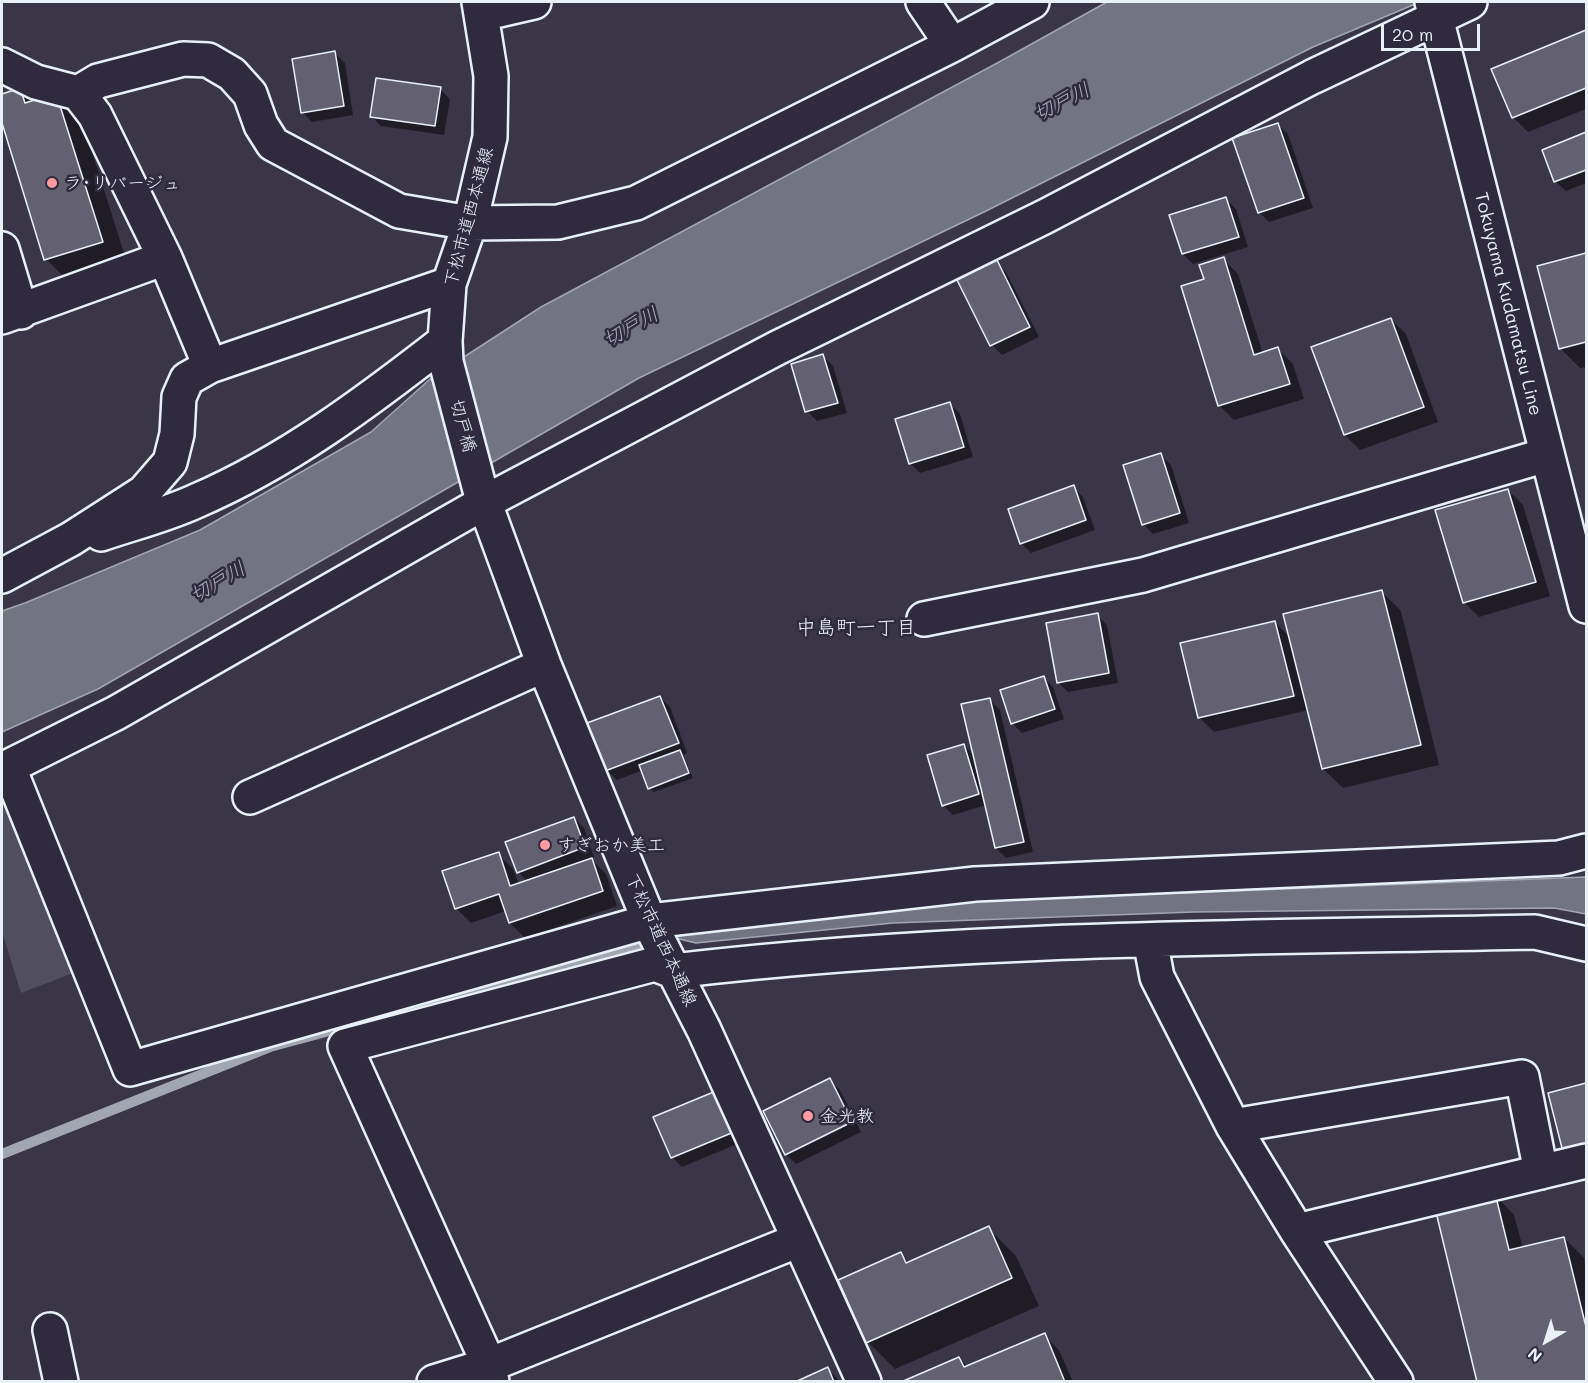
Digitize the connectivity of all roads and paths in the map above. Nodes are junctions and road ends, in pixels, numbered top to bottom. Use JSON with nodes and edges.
{"nodes":[{"id":1,"x":534,"y":2,"type":"edge"},
{"id":2,"x":923,"y":2,"type":"edge"},
{"id":3,"x":1032,"y":2,"type":"edge"},
{"id":4,"x":1470,"y":2,"type":"edge"},
{"id":5,"x":481,"y":8,"type":"edge"},
{"id":6,"x":1434,"y":10,"type":"edge"},
{"id":7,"x":952,"y":45,"type":"junction"},
{"id":8,"x":2,"y":65,"type":"edge"},
{"id":9,"x":78,"y":93,"type":"junction"},
{"id":10,"x":470,"y":223,"type":"junction"},
{"id":11,"x":2,"y":249,"type":"edge"},
{"id":12,"x":165,"y":258,"type":"junction"},
{"id":13,"x":449,"y":284,"type":"junction"},
{"id":14,"x":11,"y":315,"type":"edge"},
{"id":15,"x":446,"y":351,"type":"junction"},
{"id":16,"x":210,"y":366,"type":"junction"},
{"id":17,"x":1546,"y":454,"type":"junction"},
{"id":18,"x":483,"y":496,"type":"junction"},
{"id":19,"x":71,"y":539,"type":"junction"},
{"id":20,"x":2,"y":576,"type":"edge"},
{"id":21,"x":1587,"y":606,"type":"edge"},
{"id":22,"x":924,"y":619,"type":"dead end"},
{"id":23,"x":544,"y":665,"type":"junction"},
{"id":24,"x":5,"y":769,"type":"edge"},
{"id":25,"x":250,"y":797,"type":"dead end"},
{"id":26,"x":1587,"y":851,"type":"edge"},
{"id":27,"x":1150,"y":940,"type":"junction"},
{"id":28,"x":660,"y":944,"type":"junction"},
{"id":29,"x":1587,"y":944,"type":"edge"},
{"id":30,"x":1233,"y":1126,"type":"junction"},
{"id":31,"x":1587,"y":1161,"type":"edge"},
{"id":32,"x":1541,"y":1172,"type":"junction"},
{"id":33,"x":1297,"y":1231,"type":"junction"},
{"id":34,"x":799,"y":1240,"type":"junction"},
{"id":35,"x":50,"y":1330,"type":"dead end"},
{"id":36,"x":490,"y":1373,"type":"edge"},
{"id":37,"x":61,"y":1382,"type":"edge"},
{"id":38,"x":434,"y":1382,"type":"edge"},
{"id":39,"x":864,"y":1382,"type":"edge"},
{"id":40,"x":1396,"y":1382,"type":"edge"}],
"edges":[{"from":1,"to":5,"type":"street"},
{"from":2,"to":7,"type":"street"},
{"from":3,"to":7,"type":"street"},
{"from":4,"to":6,"type":"street"},
{"from":5,"to":10,"type":"street","name":"下松市道西本通線"},
{"from":6,"to":17,"type":"street","name":"Tokuyama Kudamatsu Line"},
{"from":6,"to":18,"type":"street"},
{"from":7,"to":10,"type":"street"},
{"from":8,"to":9,"type":"street"},
{"from":9,"to":10,"type":"street"},
{"from":9,"to":12,"type":"street"},
{"from":10,"to":13,"type":"street","name":"下松市道西本通線"},
{"from":11,"to":14,"type":"street"},
{"from":12,"to":14,"type":"street"},
{"from":12,"to":16,"type":"street"},
{"from":13,"to":15,"type":"street","name":"下松市道西本通線"},
{"from":13,"to":16,"type":"street"},
{"from":15,"to":18,"type":"street","name":"切戸橋"},
{"from":15,"to":19,"type":"street"},
{"from":16,"to":19,"type":"street"},
{"from":17,"to":21,"type":"street","name":"Tokuyama Kudamatsu Line"},
{"from":17,"to":22,"type":"street"},
{"from":18,"to":23,"type":"street","name":"下松市道西本通線"},
{"from":18,"to":24,"type":"street"},
{"from":19,"to":20,"type":"street"},
{"from":23,"to":25,"type":"street"},
{"from":23,"to":28,"type":"street","name":"下松市道西本通線"},
{"from":24,"to":28,"type":"street"},
{"from":26,"to":28,"type":"street"},
{"from":27,"to":28,"type":"street"},
{"from":27,"to":29,"type":"street"},
{"from":27,"to":30,"type":"street"},
{"from":28,"to":34,"type":"street","name":"下松市道西本通線"},
{"from":28,"to":36,"type":"street"},
{"from":30,"to":32,"type":"street"},
{"from":30,"to":33,"type":"street"},
{"from":31,"to":32,"type":"street"},
{"from":32,"to":33,"type":"street"},
{"from":33,"to":40,"type":"street"},
{"from":34,"to":36,"type":"street"},
{"from":34,"to":39,"type":"street","name":"下松市道西本通線"},
{"from":35,"to":37,"type":"street"},
{"from":36,"to":38,"type":"street"}]}
